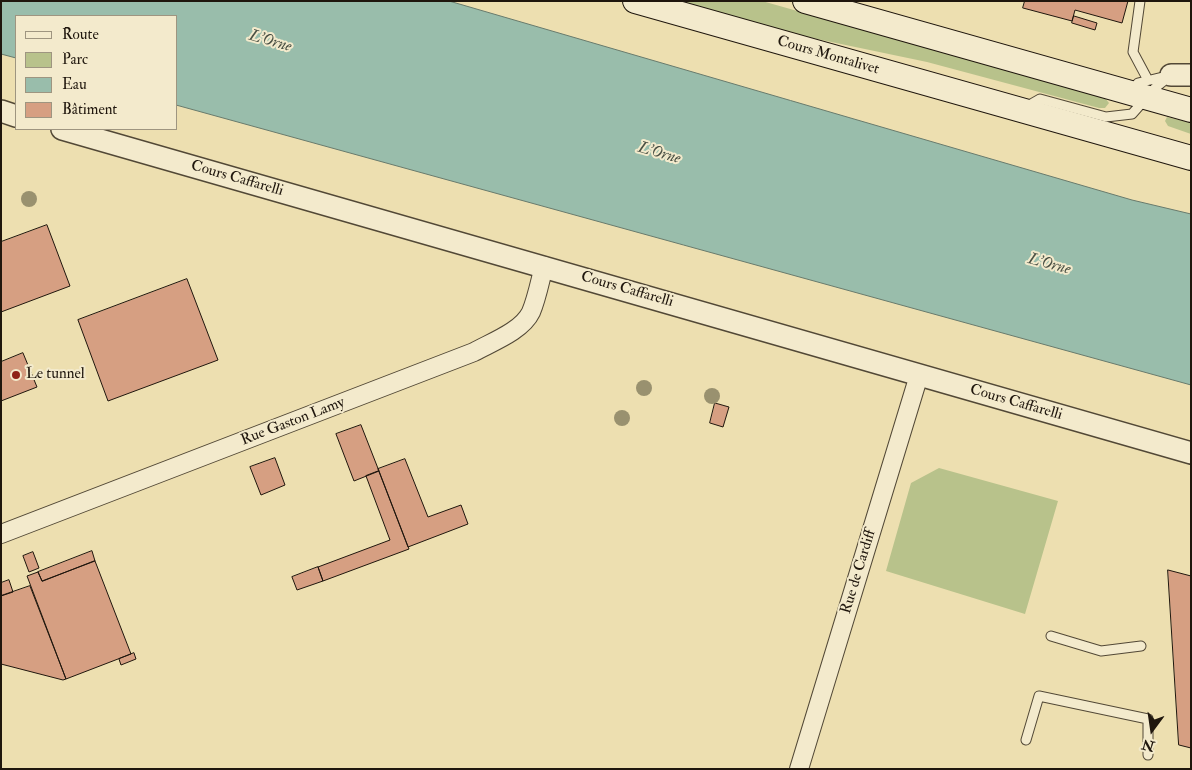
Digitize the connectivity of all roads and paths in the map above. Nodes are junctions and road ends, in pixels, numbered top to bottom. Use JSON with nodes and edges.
{"nodes":[{"id":1,"x":634,"y":1,"type":"edge"},
{"id":2,"x":805,"y":1,"type":"edge"},
{"id":3,"x":1140,"y":1,"type":"edge"},
{"id":4,"x":1181,"y":75,"type":"edge"},
{"id":5,"x":1142,"y":90,"type":"junction"},
{"id":6,"x":1021,"y":110,"type":"junction"},
{"id":7,"x":1191,"y":110,"type":"edge"},
{"id":8,"x":1,"y":111,"type":"edge"},
{"id":9,"x":15,"y":116,"type":"edge"},
{"id":10,"x":66,"y":130,"type":"edge"},
{"id":11,"x":1191,"y":158,"type":"edge"},
{"id":12,"x":544,"y":266,"type":"junction"},
{"id":13,"x":918,"y":375,"type":"junction"},
{"id":14,"x":1191,"y":453,"type":"edge"},
{"id":15,"x":1,"y":534,"type":"edge"},
{"id":16,"x":1051,"y":636,"type":"dead end"},
{"id":17,"x":1141,"y":646,"type":"dead end"},
{"id":18,"x":1026,"y":740,"type":"dead end"},
{"id":19,"x":1148,"y":755,"type":"dead end"},
{"id":20,"x":799,"y":769,"type":"edge"}],
"edges":[{"from":1,"to":6,"type":"main road","name":"Cours Montalivet"},
{"from":2,"to":5,"type":"main road"},
{"from":3,"to":5,"type":"lane"},
{"from":4,"to":5,"type":"lane"},
{"from":4,"to":5,"type":"lane"},
{"from":5,"to":6,"type":"lane"},
{"from":5,"to":7,"type":"main road"},
{"from":6,"to":11,"type":"main road","name":"Cours Montalivet"},
{"from":8,"to":9,"type":"street"},
{"from":10,"to":12,"type":"street","name":"Cours Caffarelli"},
{"from":12,"to":13,"type":"street","name":"Cours Caffarelli"},
{"from":12,"to":15,"type":"street","name":"Rue Gaston Lamy"},
{"from":13,"to":14,"type":"street","name":"Cours Caffarelli"},
{"from":13,"to":20,"type":"street","name":"Rue de Cardiff"},
{"from":16,"to":17,"type":"lane"},
{"from":18,"to":19,"type":"lane"}]}
